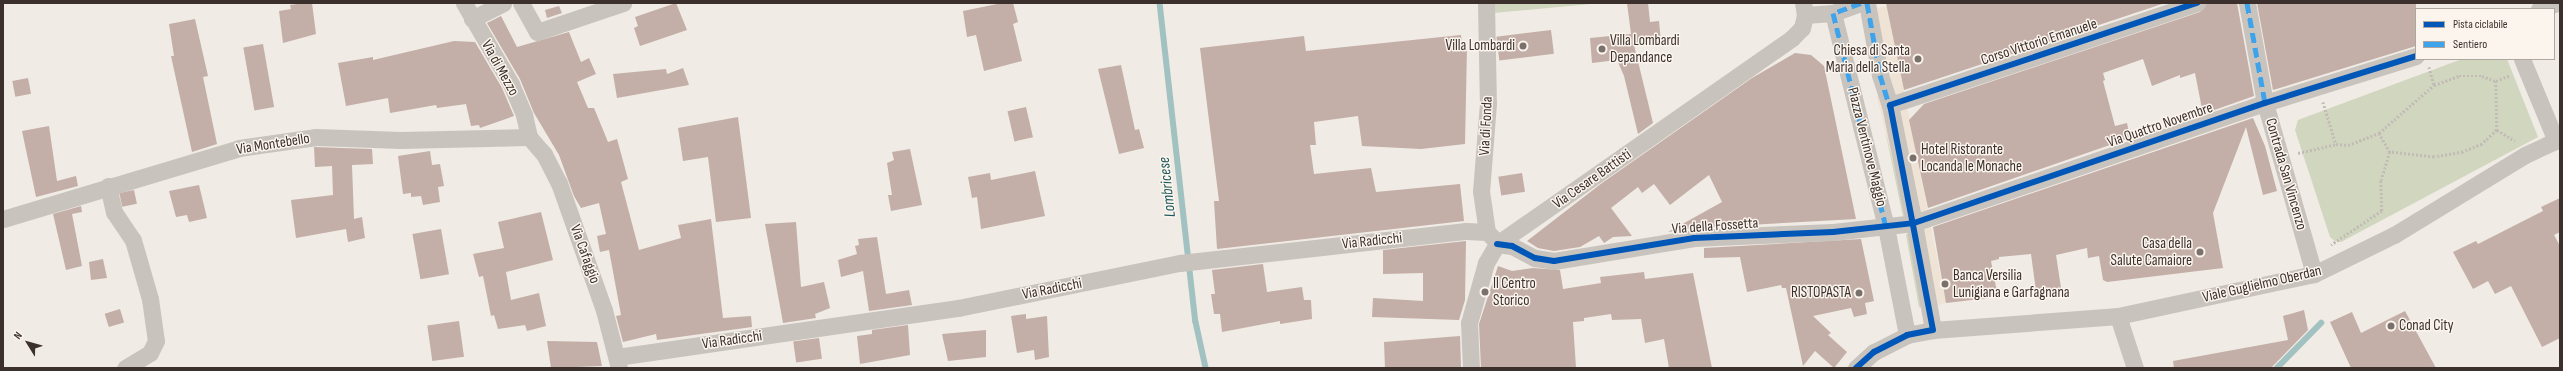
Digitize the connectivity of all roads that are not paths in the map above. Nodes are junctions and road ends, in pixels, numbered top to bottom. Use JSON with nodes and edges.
{"nodes":[{"id":1,"x":464,"y":3,"type":"edge"},
{"id":2,"x":503,"y":3,"type":"edge"},
{"id":3,"x":521,"y":3,"type":"edge"},
{"id":4,"x":623,"y":3,"type":"edge"},
{"id":5,"x":1486,"y":3,"type":"edge"},
{"id":6,"x":1861,"y":3,"type":"edge"},
{"id":7,"x":1867,"y":3,"type":"edge"},
{"id":8,"x":2197,"y":3,"type":"edge"},
{"id":9,"x":2247,"y":3,"type":"edge"},
{"id":10,"x":2557,"y":3,"type":"edge"},
{"id":11,"x":1837,"y":8,"type":"edge"},
{"id":12,"x":2542,"y":8,"type":"edge"},
{"id":13,"x":1804,"y":9,"type":"edge"},
{"id":14,"x":472,"y":19,"type":"junction"},
{"id":15,"x":2415,"y":56,"type":"edge"},
{"id":16,"x":2522,"y":60,"type":"edge"},
{"id":17,"x":2265,"y":103,"type":"junction"},
{"id":18,"x":1890,"y":105,"type":"junction"},
{"id":19,"x":530,"y":137,"type":"junction"},
{"id":20,"x":2558,"y":140,"type":"edge"},
{"id":21,"x":108,"y":186,"type":"junction"},
{"id":22,"x":3,"y":219,"type":"edge"},
{"id":23,"x":1914,"y":223,"type":"junction"},
{"id":24,"x":1886,"y":227,"type":"junction"},
{"id":25,"x":1492,"y":238,"type":"junction"},
{"id":26,"x":2314,"y":274,"type":"junction"},
{"id":27,"x":2118,"y":316,"type":"junction"},
{"id":28,"x":1933,"y":330,"type":"junction"},
{"id":29,"x":1907,"y":335,"type":"junction"},
{"id":30,"x":618,"y":363,"type":"edge"},
{"id":31,"x":125,"y":368,"type":"edge"},
{"id":32,"x":1471,"y":368,"type":"edge"},
{"id":33,"x":1856,"y":368,"type":"edge"},
{"id":34,"x":2135,"y":368,"type":"edge"}],
"edges":[{"from":1,"to":14,"type":"street","name":"Via di Mezzo"},
{"from":2,"to":14,"type":"street"},
{"from":3,"to":4,"type":"street"},
{"from":5,"to":25,"type":"street","name":"Via di Fonda"},
{"from":6,"to":11,"type":"street"},
{"from":7,"to":18,"type":"street","name":"Piazza Ventinove Maggio"},
{"from":8,"to":18,"type":"street","name":"Corso Vittorio Emanuele"},
{"from":9,"to":17,"type":"street","name":"Contrada San Vincenzo"},
{"from":10,"to":12,"type":"street"},
{"from":11,"to":13,"type":"street"},
{"from":11,"to":24,"type":"street","name":"Piazza Ventinove Maggio"},
{"from":13,"to":25,"type":"street","name":"Via Cesare Battisti"},
{"from":14,"to":19,"type":"street","name":"Via di Mezzo"},
{"from":15,"to":17,"type":"street","name":"Via Quattro Novembre"},
{"from":16,"to":20,"type":"street"},
{"from":17,"to":23,"type":"street","name":"Via Quattro Novembre"},
{"from":17,"to":26,"type":"street","name":"Contrada San Vincenzo"},
{"from":18,"to":23,"type":"street","name":"Piazza Ventinove Maggio"},
{"from":19,"to":21,"type":"street","name":"Via Montebello"},
{"from":19,"to":30,"type":"street","name":"Via Cafaggio"},
{"from":20,"to":26,"type":"street","name":"Viale Guglielmo Oberdan"},
{"from":21,"to":22,"type":"street","name":"Via Montebello"},
{"from":21,"to":31,"type":"street"},
{"from":23,"to":24,"type":"street","name":"Via della Fossetta"},
{"from":23,"to":28,"type":"street","name":"Piazza Ventinove Maggio"},
{"from":24,"to":25,"type":"street","name":"Via della Fossetta"},
{"from":24,"to":29,"type":"street","name":"Piazza Ventinove Maggio"},
{"from":25,"to":30,"type":"street","name":"Via Radicchi"},
{"from":25,"to":32,"type":"street"},
{"from":26,"to":27,"type":"street","name":"Viale Guglielmo Oberdan"},
{"from":27,"to":28,"type":"street","name":"Viale Guglielmo Oberdan"},
{"from":27,"to":34,"type":"street"},
{"from":28,"to":29,"type":"street","name":"Viale Guglielmo Oberdan"},
{"from":29,"to":33,"type":"street","name":"Viale Guglielmo Oberdan"}]}
